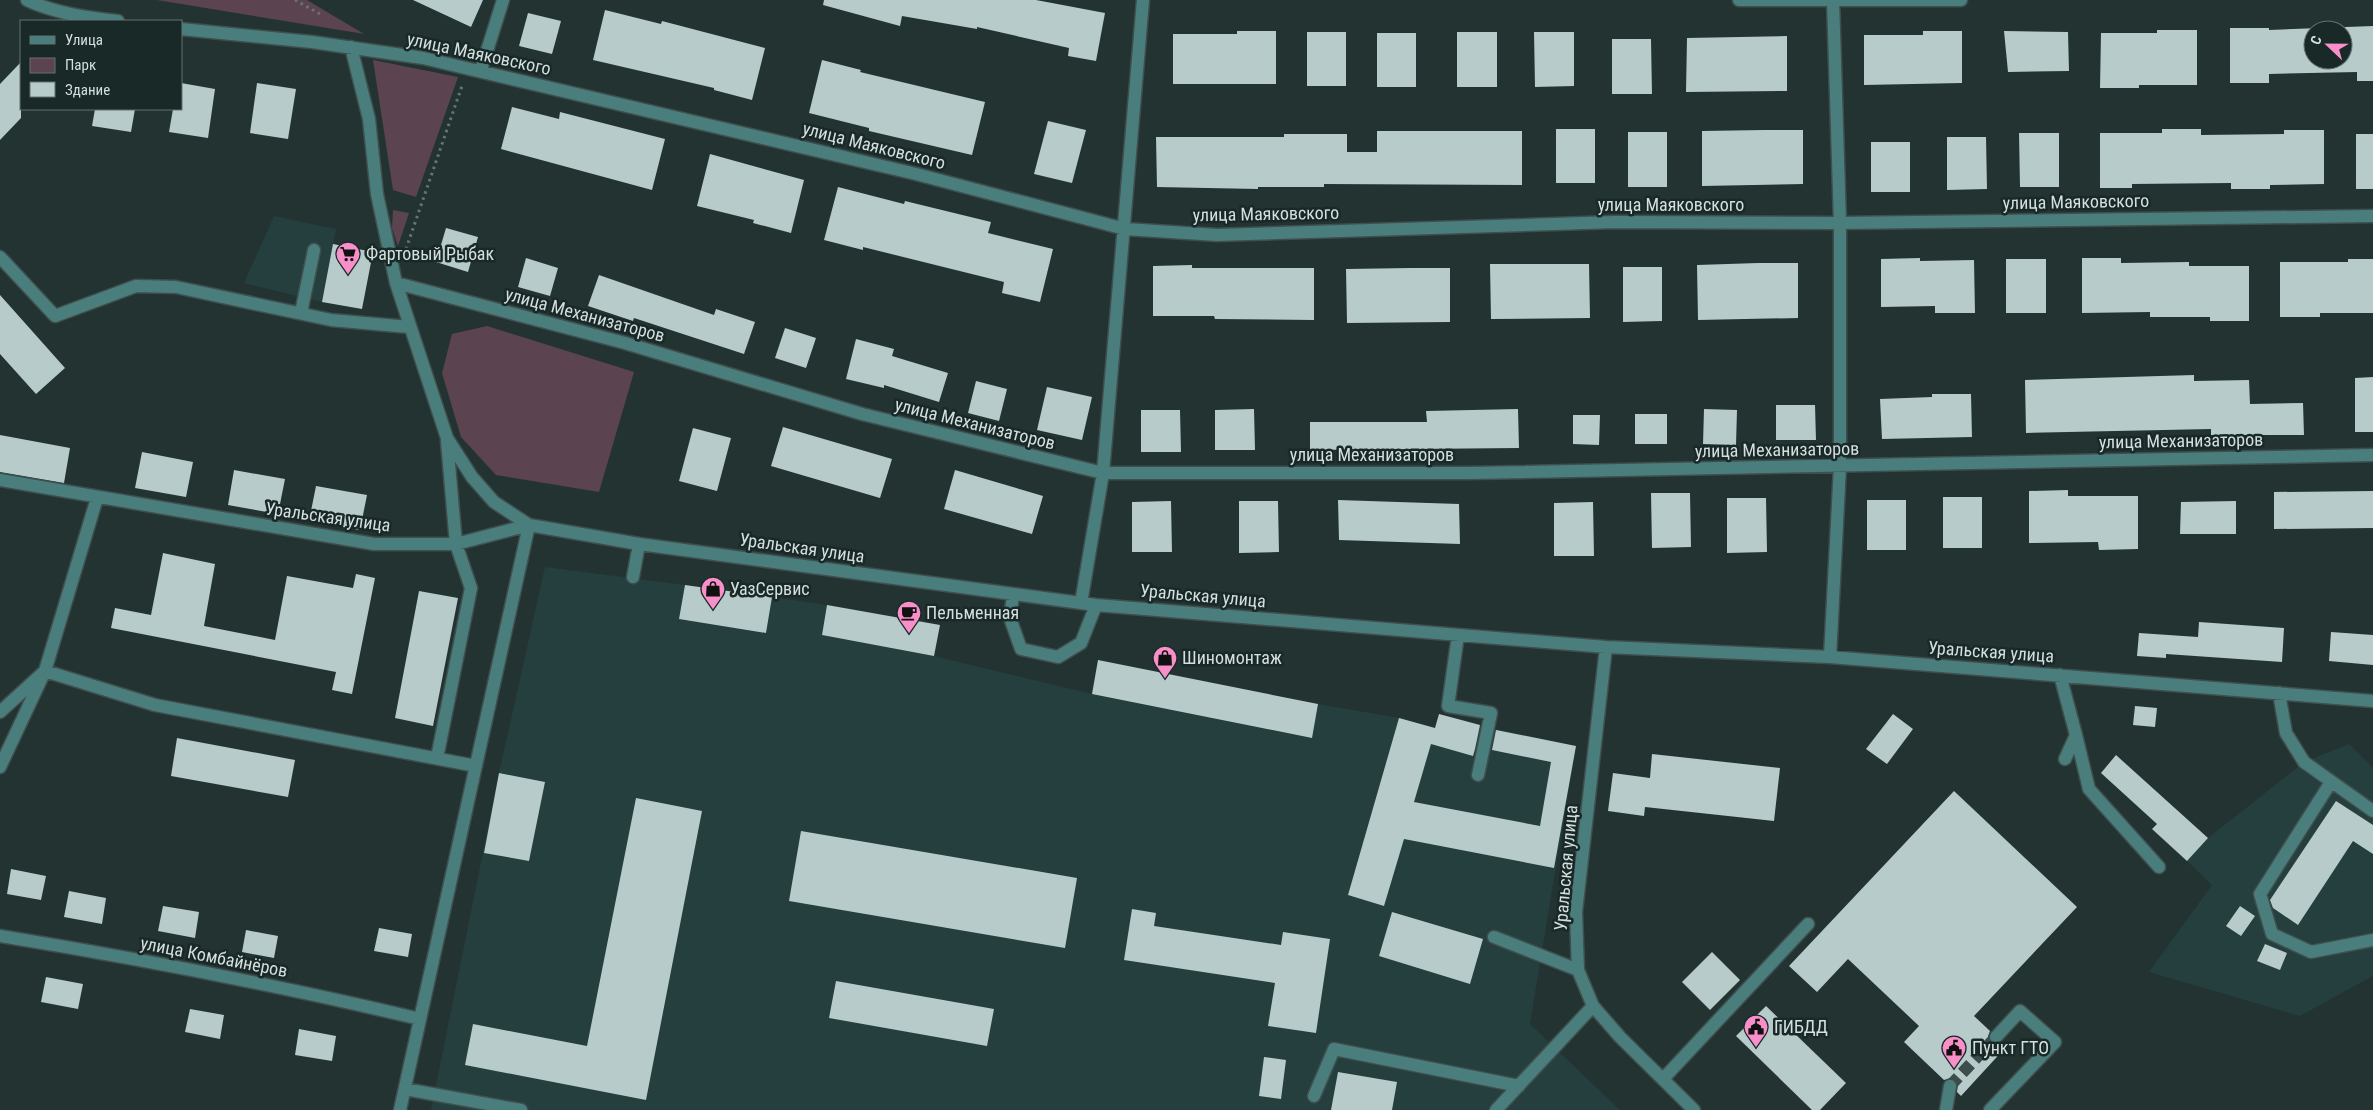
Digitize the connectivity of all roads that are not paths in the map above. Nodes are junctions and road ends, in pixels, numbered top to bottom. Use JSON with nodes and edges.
{"nodes":[{"id":1,"x":27,"y":0,"type":"edge"},
{"id":2,"x":503,"y":0,"type":"edge"},
{"id":3,"x":1143,"y":0,"type":"edge"},
{"id":4,"x":1738,"y":0,"type":"edge"},
{"id":5,"x":1961,"y":0,"type":"edge"},
{"id":6,"x":1833,"y":1,"type":"edge"},
{"id":7,"x":108,"y":20,"type":"edge"},
{"id":8,"x":182,"y":29,"type":"edge"},
{"id":9,"x":351,"y":47,"type":"junction"},
{"id":10,"x":474,"y":69,"type":"junction"},
{"id":11,"x":2373,"y":216,"type":"edge"},
{"id":12,"x":1840,"y":223,"type":"junction"},
{"id":13,"x":1125,"y":229,"type":"junction"},
{"id":14,"x":314,"y":250,"type":"dead end"},
{"id":15,"x":0,"y":256,"type":"edge"},
{"id":16,"x":396,"y":283,"type":"junction"},
{"id":17,"x":302,"y":313,"type":"junction"},
{"id":18,"x":409,"y":328,"type":"junction"},
{"id":19,"x":446,"y":438,"type":"junction"},
{"id":20,"x":2373,"y":455,"type":"edge"},
{"id":21,"x":1840,"y":466,"type":"junction"},
{"id":22,"x":1103,"y":473,"type":"junction"},
{"id":23,"x":0,"y":480,"type":"edge"},
{"id":24,"x":97,"y":498,"type":"junction"},
{"id":25,"x":529,"y":525,"type":"junction"},
{"id":26,"x":456,"y":544,"type":"junction"},
{"id":27,"x":639,"y":544,"type":"junction"},
{"id":28,"x":633,"y":577,"type":"dead end"},
{"id":29,"x":1013,"y":595,"type":"junction"},
{"id":30,"x":1081,"y":604,"type":"junction"},
{"id":31,"x":1096,"y":605,"type":"junction"},
{"id":32,"x":1458,"y":635,"type":"junction"},
{"id":33,"x":1606,"y":647,"type":"junction"},
{"id":34,"x":1830,"y":657,"type":"junction"},
{"id":35,"x":45,"y":671,"type":"junction"},
{"id":36,"x":2060,"y":674,"type":"junction"},
{"id":37,"x":2279,"y":693,"type":"junction"},
{"id":38,"x":2373,"y":701,"type":"edge"},
{"id":39,"x":0,"y":712,"type":"edge"},
{"id":40,"x":2076,"y":735,"type":"junction"},
{"id":41,"x":437,"y":758,"type":"junction"},
{"id":42,"x":2064,"y":759,"type":"dead end"},
{"id":43,"x":476,"y":766,"type":"junction"},
{"id":44,"x":0,"y":767,"type":"edge"},
{"id":45,"x":1478,"y":775,"type":"dead end"},
{"id":46,"x":2332,"y":782,"type":"junction"},
{"id":47,"x":2373,"y":810,"type":"edge"},
{"id":48,"x":2159,"y":867,"type":"dead end"},
{"id":49,"x":1808,"y":924,"type":"dead end"},
{"id":50,"x":0,"y":936,"type":"edge"},
{"id":51,"x":1494,"y":937,"type":"dead end"},
{"id":52,"x":2373,"y":940,"type":"edge"},
{"id":53,"x":1578,"y":970,"type":"junction"},
{"id":54,"x":1592,"y":1006,"type":"junction"},
{"id":55,"x":420,"y":1019,"type":"junction"},
{"id":56,"x":1996,"y":1037,"type":"tunnel mouth"},
{"id":57,"x":1663,"y":1079,"type":"junction"},
{"id":58,"x":1519,"y":1086,"type":"junction"},
{"id":59,"x":1950,"y":1086,"type":"tunnel mouth"},
{"id":60,"x":405,"y":1089,"type":"junction"},
{"id":61,"x":1314,"y":1096,"type":"dead end"},
{"id":62,"x":400,"y":1110,"type":"edge"},
{"id":63,"x":521,"y":1110,"type":"edge"},
{"id":64,"x":1496,"y":1110,"type":"edge"},
{"id":65,"x":1694,"y":1110,"type":"edge"},
{"id":66,"x":1946,"y":1110,"type":"edge"},
{"id":67,"x":1990,"y":1110,"type":"edge"}],
"edges":[{"from":1,"to":7,"type":"street"},
{"from":2,"to":10,"type":"street"},
{"from":3,"to":13,"type":"street"},
{"from":4,"to":6,"type":"street"},
{"from":5,"to":6,"type":"street"},
{"from":6,"to":12,"type":"street"},
{"from":8,"to":9,"type":"street","name":"улица Маяковского"},
{"from":9,"to":10,"type":"street","name":"улица Маяковского"},
{"from":9,"to":16,"type":"street"},
{"from":10,"to":13,"type":"street","name":"улица Маяковского"},
{"from":11,"to":12,"type":"street","name":"улица Маяковского"},
{"from":12,"to":13,"type":"street","name":"улица Маяковского"},
{"from":12,"to":21,"type":"street"},
{"from":13,"to":22,"type":"street"},
{"from":14,"to":17,"type":"street"},
{"from":15,"to":17,"type":"street"},
{"from":16,"to":18,"type":"street"},
{"from":16,"to":22,"type":"street","name":"улица Механизаторов"},
{"from":17,"to":18,"type":"street"},
{"from":18,"to":19,"type":"street"},
{"from":19,"to":25,"type":"street"},
{"from":19,"to":26,"type":"street"},
{"from":20,"to":21,"type":"street","name":"улица Механизаторов"},
{"from":21,"to":22,"type":"street","name":"улица Механизаторов"},
{"from":21,"to":34,"type":"street"},
{"from":22,"to":30,"type":"street"},
{"from":23,"to":24,"type":"street","name":"Уральская улица"},
{"from":24,"to":26,"type":"street","name":"Уральская улица"},
{"from":24,"to":35,"type":"street"},
{"from":25,"to":26,"type":"street","name":"Уральская улица"},
{"from":25,"to":27,"type":"street","name":"Уральская улица"},
{"from":25,"to":43,"type":"street"},
{"from":26,"to":41,"type":"street"},
{"from":27,"to":28,"type":"street"},
{"from":27,"to":29,"type":"street","name":"Уральская улица"},
{"from":29,"to":30,"type":"street","name":"Уральская улица"},
{"from":29,"to":31,"type":"street"},
{"from":30,"to":31,"type":"street","name":"Уральская улица"},
{"from":31,"to":32,"type":"street","name":"Уральская улица"},
{"from":32,"to":33,"type":"street","name":"Уральская улица"},
{"from":32,"to":45,"type":"street"},
{"from":33,"to":34,"type":"street","name":"Уральская улица"},
{"from":33,"to":53,"type":"street","name":"Уральская улица"},
{"from":34,"to":36,"type":"street","name":"Уральская улица"},
{"from":35,"to":39,"type":"street"},
{"from":35,"to":41,"type":"street"},
{"from":35,"to":44,"type":"street"},
{"from":36,"to":37,"type":"street","name":"Уральская улица"},
{"from":36,"to":40,"type":"street"},
{"from":37,"to":38,"type":"street","name":"Уральская улица"},
{"from":37,"to":46,"type":"street"},
{"from":40,"to":42,"type":"street"},
{"from":40,"to":48,"type":"street"},
{"from":41,"to":43,"type":"street"},
{"from":43,"to":55,"type":"street"},
{"from":46,"to":47,"type":"street"},
{"from":46,"to":52,"type":"street"},
{"from":49,"to":57,"type":"street"},
{"from":50,"to":55,"type":"street","name":"улица Комбайнёров"},
{"from":51,"to":53,"type":"street"},
{"from":53,"to":54,"type":"street","name":"Уральская улица"},
{"from":54,"to":57,"type":"street","name":"Уральская улица"},
{"from":54,"to":58,"type":"street"},
{"from":55,"to":60,"type":"street"},
{"from":56,"to":67,"type":"street"},
{"from":57,"to":65,"type":"street","name":"Уральская улица"},
{"from":58,"to":61,"type":"street"},
{"from":58,"to":64,"type":"street"},
{"from":59,"to":66,"type":"street"},
{"from":60,"to":62,"type":"street"},
{"from":60,"to":63,"type":"street"}]}
